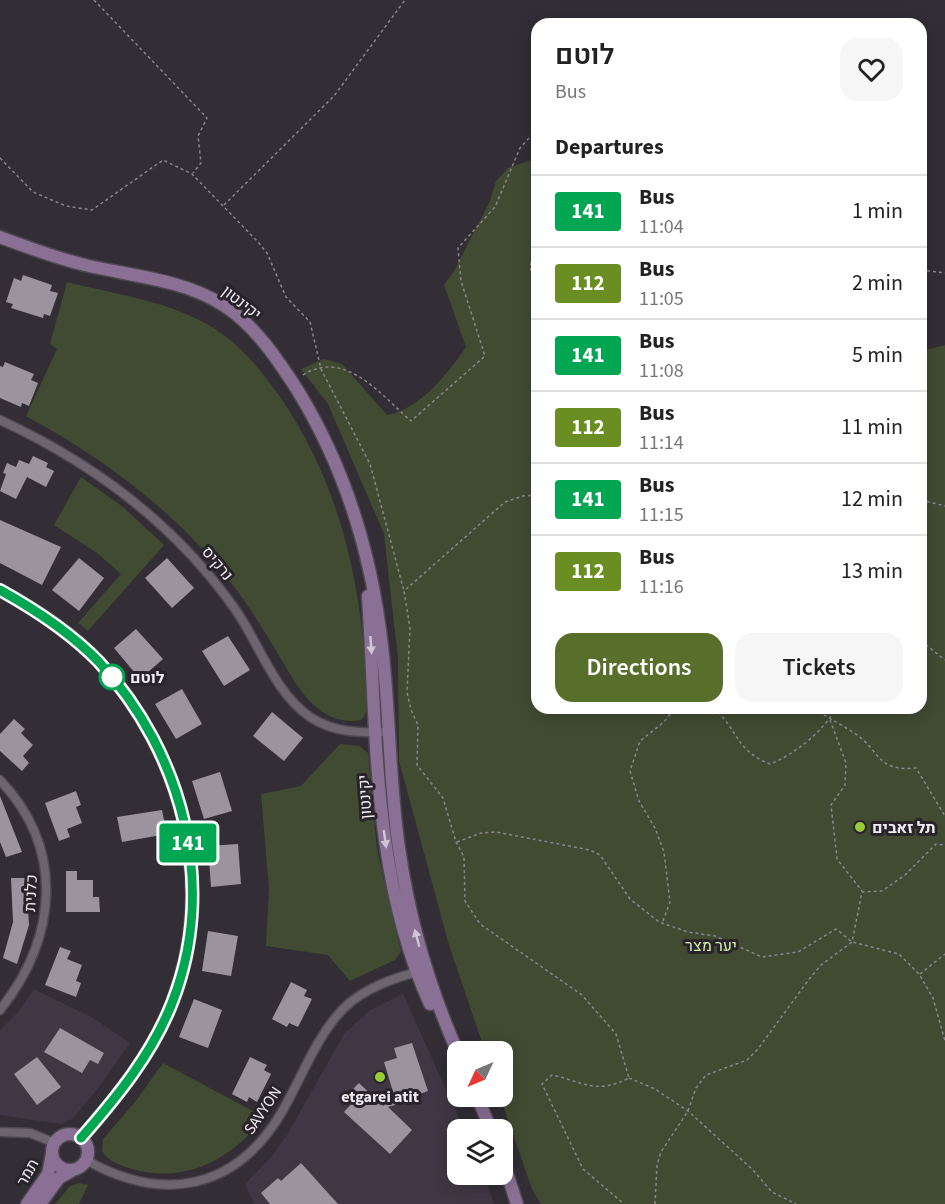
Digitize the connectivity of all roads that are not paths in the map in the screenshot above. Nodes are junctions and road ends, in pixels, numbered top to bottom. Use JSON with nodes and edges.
{"nodes":[{"id":1,"x":0,"y":237,"type":"edge"},
{"id":2,"x":0,"y":420,"type":"edge"},
{"id":3,"x":0,"y":590,"type":"edge"},
{"id":4,"x":382,"y":732,"type":"junction"},
{"id":5,"x":0,"y":780,"type":"edge"},
{"id":6,"x":422,"y":970,"type":"junction"},
{"id":7,"x":0,"y":1010,"type":"edge"},
{"id":8,"x":450,"y":1041,"type":"edge"},
{"id":9,"x":0,"y":1132,"type":"edge"},
{"id":10,"x":81,"y":1138,"type":"junction"},
{"id":11,"x":53,"y":1149,"type":"junction"},
{"id":12,"x":86,"y":1160,"type":"junction"},
{"id":13,"x":73,"y":1170,"type":"junction"},
{"id":14,"x":511,"y":1185,"type":"edge"},
{"id":15,"x":27,"y":1204,"type":"edge"},
{"id":16,"x":40,"y":1204,"type":"edge"},
{"id":17,"x":517,"y":1204,"type":"edge"}],
"edges":[{"from":1,"to":4,"type":"street","name":"יקינטון"},
{"from":2,"to":4,"type":"street","name":"נרקיס"},
{"from":3,"to":10,"type":"street"},
{"from":4,"to":6,"type":"street","name":"יקינטון"},
{"from":5,"to":7,"type":"street","name":"כלנית"},
{"from":6,"to":8,"type":"street","name":"יקינטון"},
{"from":6,"to":12,"type":"street","name":"SAVYON"},
{"from":9,"to":11,"type":"street"},
{"from":10,"to":11,"type":"street"},
{"from":10,"to":12,"type":"street"},
{"from":11,"to":13,"type":"street"},
{"from":11,"to":15,"type":"street","name":"תמר"},
{"from":12,"to":13,"type":"street"},
{"from":13,"to":16,"type":"street","name":"תמר"},
{"from":14,"to":17,"type":"street"}]}
